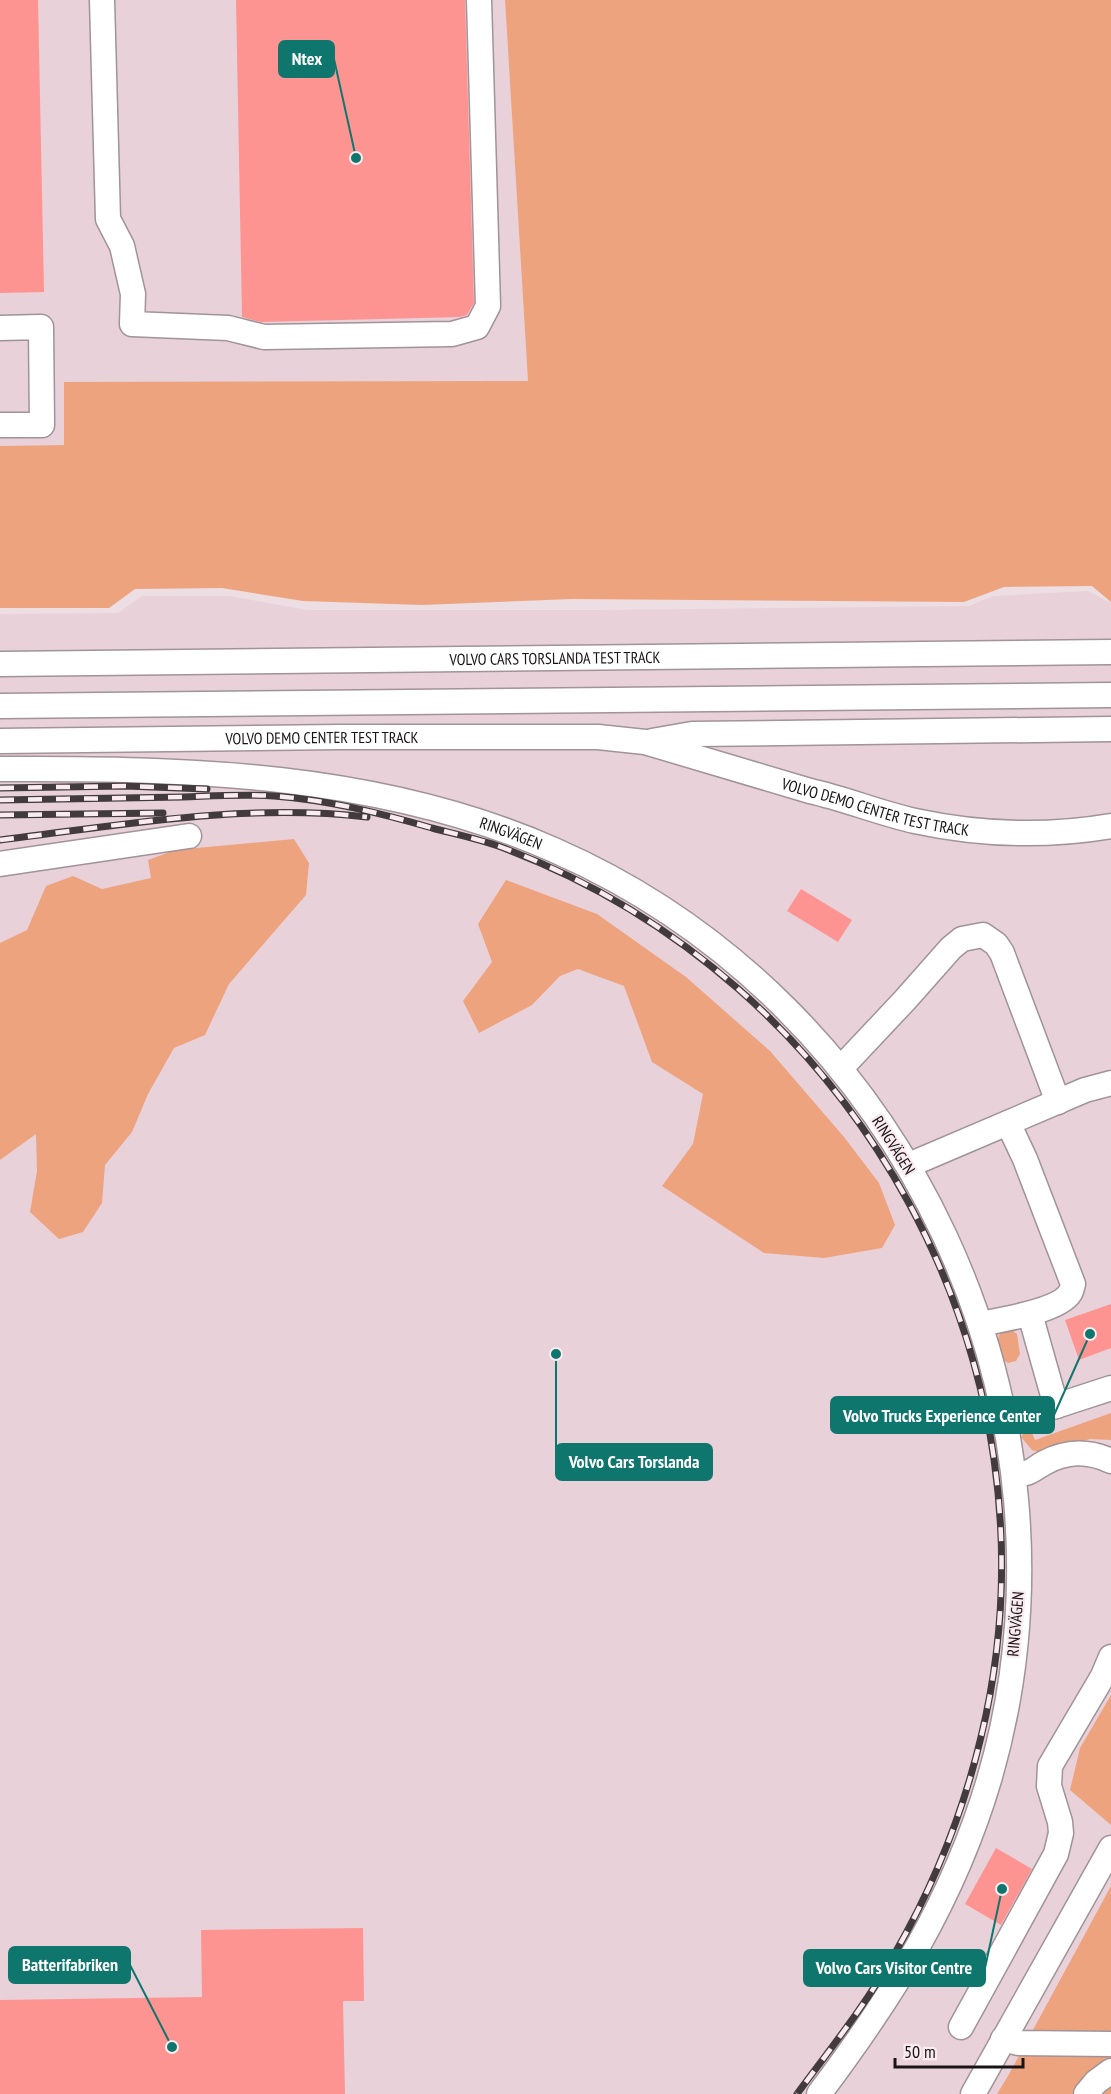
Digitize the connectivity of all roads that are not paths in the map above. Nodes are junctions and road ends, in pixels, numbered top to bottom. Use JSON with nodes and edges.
{"nodes":[{"id":1,"x":102,"y":0,"type":"edge"},
{"id":2,"x":479,"y":0,"type":"edge"},
{"id":3,"x":0,"y":328,"type":"edge"},
{"id":4,"x":0,"y":425,"type":"edge"},
{"id":5,"x":1111,"y":652,"type":"edge"},
{"id":6,"x":0,"y":664,"type":"edge"},
{"id":7,"x":1111,"y":695,"type":"edge"},
{"id":8,"x":0,"y":706,"type":"edge"},
{"id":9,"x":1111,"y":729,"type":"edge"},
{"id":10,"x":0,"y":741,"type":"edge"},
{"id":11,"x":645,"y":742,"type":"junction"},
{"id":12,"x":0,"y":769,"type":"edge"},
{"id":13,"x":1111,"y":826,"type":"edge"},
{"id":14,"x":189,"y":836,"type":"dead end"},
{"id":15,"x":0,"y":864,"type":"edge"},
{"id":16,"x":841,"y":1068,"type":"junction"},
{"id":17,"x":1111,"y":1083,"type":"edge"},
{"id":18,"x":1058,"y":1102,"type":"junction"},
{"id":19,"x":1008,"y":1123,"type":"junction"},
{"id":20,"x":909,"y":1165,"type":"junction"},
{"id":21,"x":1029,"y":1314,"type":"junction"},
{"id":22,"x":980,"y":1324,"type":"junction"},
{"id":23,"x":1111,"y":1388,"type":"edge"},
{"id":24,"x":1056,"y":1406,"type":"junction"},
{"id":25,"x":1005,"y":1419,"type":"junction"},
{"id":26,"x":1111,"y":1461,"type":"edge"},
{"id":27,"x":1014,"y":1474,"type":"junction"},
{"id":28,"x":1111,"y":1657,"type":"edge"},
{"id":29,"x":1111,"y":1848,"type":"edge"},
{"id":30,"x":961,"y":2027,"type":"dead end"},
{"id":31,"x":1003,"y":2040,"type":"junction"},
{"id":32,"x":1111,"y":2044,"type":"edge"},
{"id":33,"x":1111,"y":2071,"type":"edge"},
{"id":34,"x":819,"y":2094,"type":"edge"},
{"id":35,"x":973,"y":2094,"type":"edge"},
{"id":36,"x":1086,"y":2094,"type":"edge"}],
"edges":[{"from":1,"to":2,"type":"street"},
{"from":3,"to":4,"type":"street"},
{"from":5,"to":6,"type":"street","name":"VOLVO CARS TORSLANDA TEST TRACK"},
{"from":7,"to":8,"type":"street"},
{"from":9,"to":11,"type":"street","name":"VOLVO DEMO CENTER TEST TRACK"},
{"from":10,"to":11,"type":"street","name":"VOLVO DEMO CENTER TEST TRACK"},
{"from":11,"to":13,"type":"street","name":"VOLVO DEMO CENTER TEST TRACK"},
{"from":12,"to":16,"type":"street","name":"RINGVÄGEN"},
{"from":14,"to":15,"type":"street"},
{"from":16,"to":18,"type":"street"},
{"from":16,"to":20,"type":"street","name":"RINGVÄGEN"},
{"from":17,"to":18,"type":"street"},
{"from":18,"to":19,"type":"street"},
{"from":19,"to":20,"type":"street"},
{"from":19,"to":21,"type":"street"},
{"from":20,"to":22,"type":"street","name":"RINGVÄGEN"},
{"from":21,"to":22,"type":"street"},
{"from":21,"to":24,"type":"street"},
{"from":22,"to":25,"type":"street","name":"RINGVÄGEN"},
{"from":23,"to":24,"type":"street"},
{"from":24,"to":25,"type":"street"},
{"from":25,"to":27,"type":"street","name":"RINGVÄGEN"},
{"from":26,"to":27,"type":"street"},
{"from":27,"to":34,"type":"street","name":"RINGVÄGEN"},
{"from":28,"to":30,"type":"street"},
{"from":29,"to":31,"type":"street"},
{"from":31,"to":32,"type":"street"},
{"from":31,"to":35,"type":"street"},
{"from":33,"to":36,"type":"street"}]}
